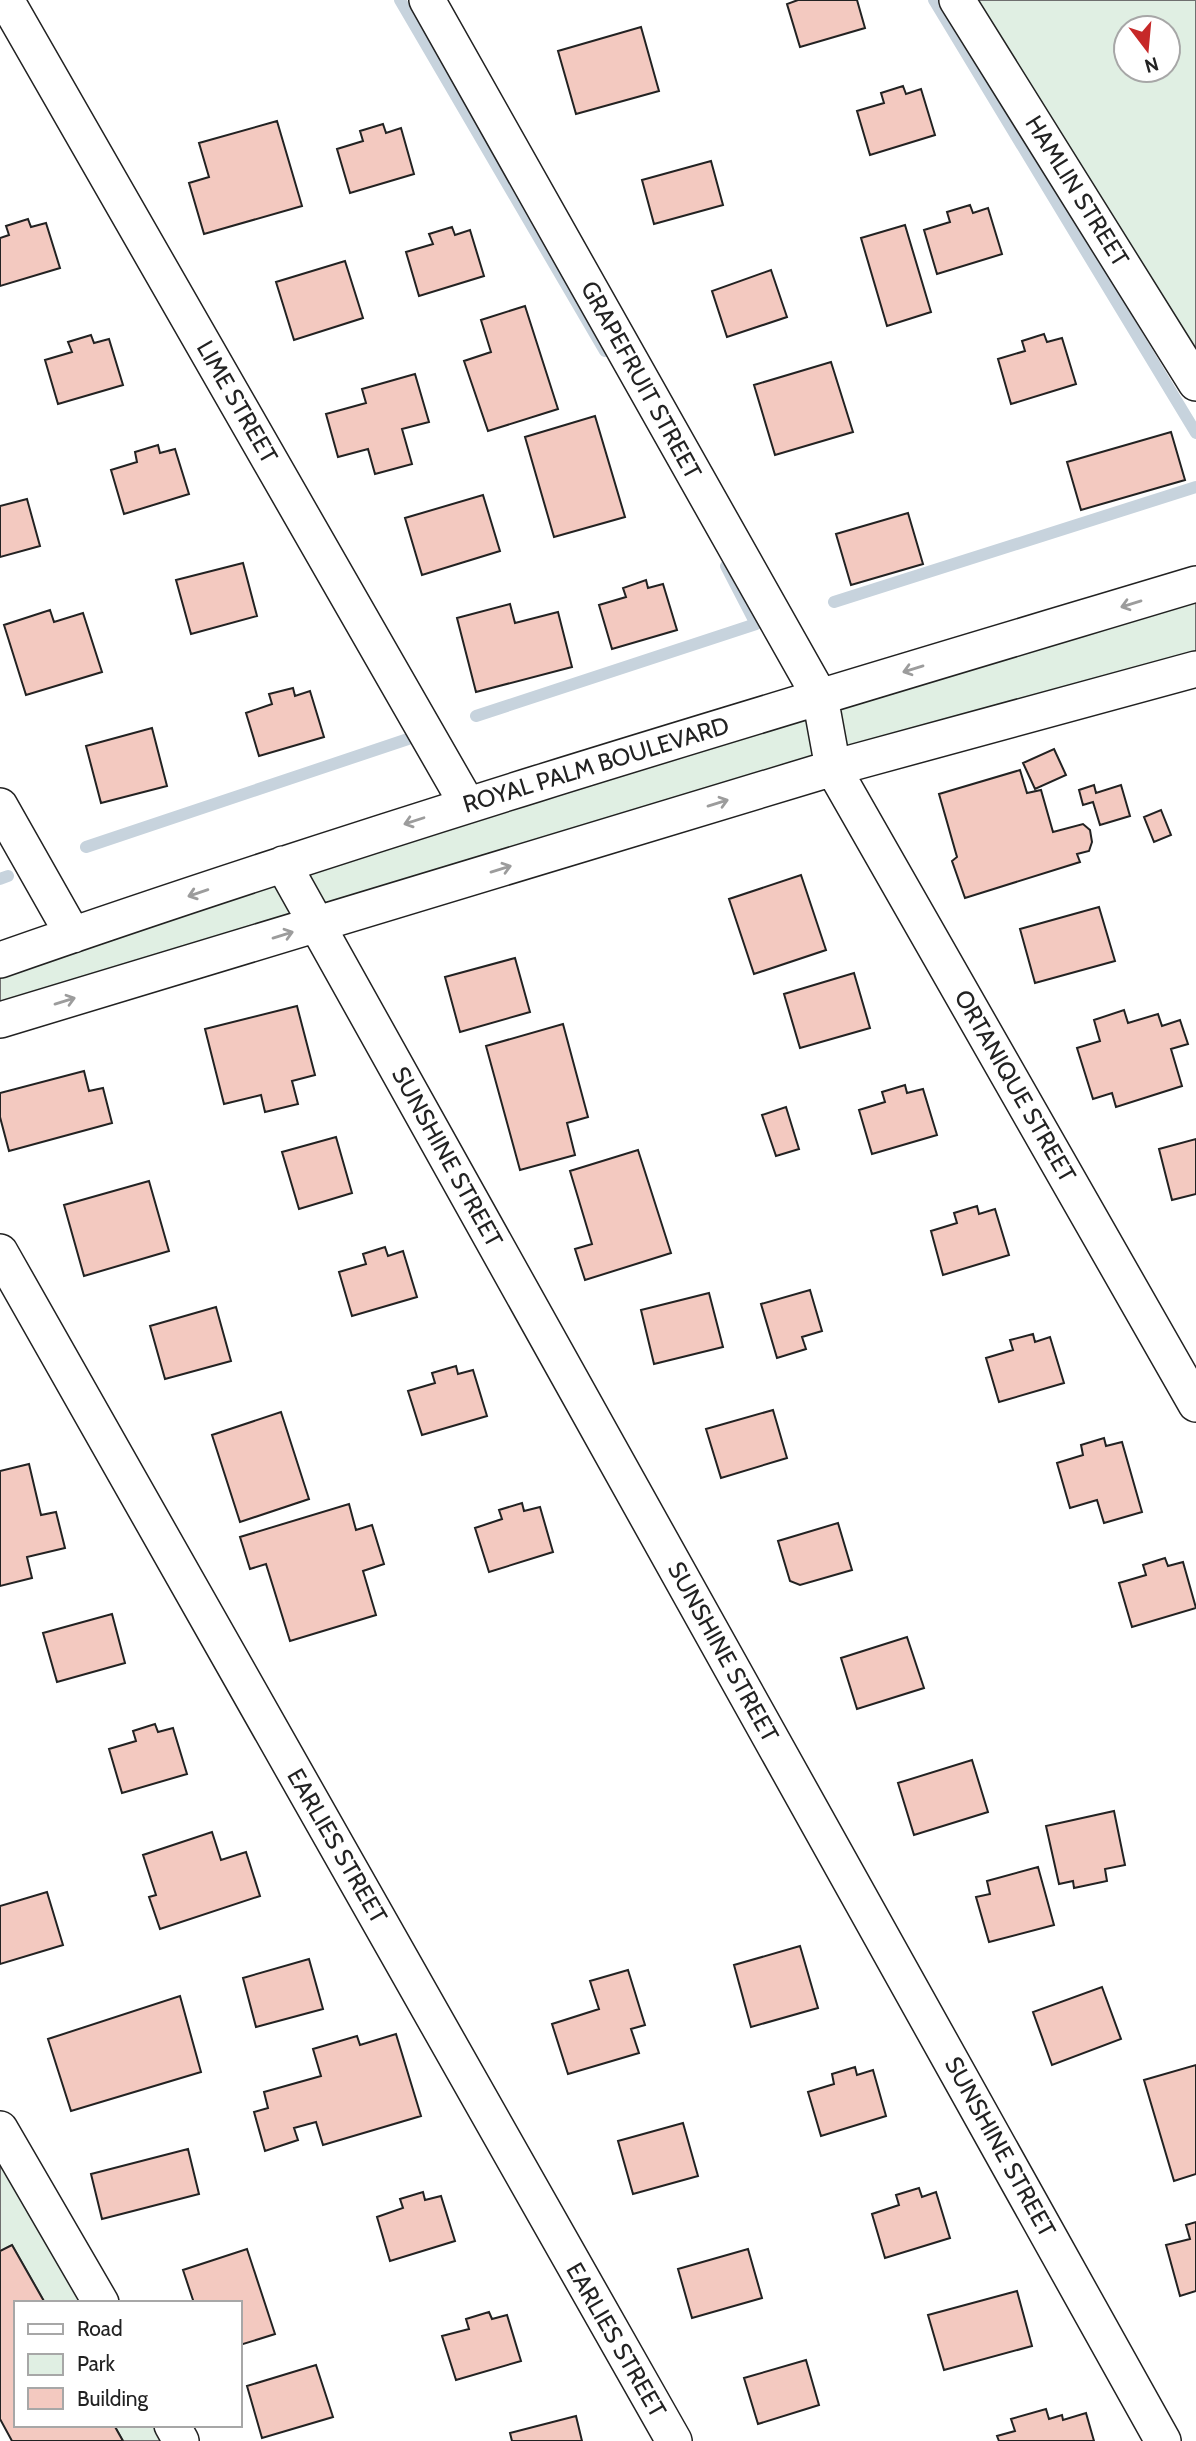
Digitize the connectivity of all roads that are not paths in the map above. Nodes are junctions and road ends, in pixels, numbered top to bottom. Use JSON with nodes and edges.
{"nodes":[{"id":1,"x":6,"y":0,"type":"edge"},
{"id":2,"x":427,"y":0,"type":"edge"},
{"id":3,"x":957,"y":0,"type":"edge"},
{"id":4,"x":1196,"y":383,"type":"edge"},
{"id":5,"x":1196,"y":584,"type":"edge"},
{"id":6,"x":1196,"y":670,"type":"edge"},
{"id":7,"x":820,"y":697,"type":"junction"},
{"id":8,"x":834,"y":768,"type":"junction"},
{"id":9,"x":467,"y":804,"type":"junction"},
{"id":10,"x":0,"y":806,"type":"edge"},
{"id":11,"x":283,"y":864,"type":"junction"},
{"id":12,"x":317,"y":925,"type":"junction"},
{"id":13,"x":74,"y":935,"type":"junction"},
{"id":14,"x":0,"y":960,"type":"edge"},
{"id":15,"x":0,"y":1020,"type":"edge"},
{"id":16,"x":0,"y":1252,"type":"edge"},
{"id":17,"x":1196,"y":1404,"type":"edge"},
{"id":18,"x":0,"y":2129,"type":"edge"},
{"id":19,"x":100,"y":2301,"type":"edge"},
{"id":20,"x":674,"y":2441,"type":"edge"},
{"id":21,"x":1163,"y":2441,"type":"edge"}],
"edges":[{"from":1,"to":9,"type":"street","name":"LIME STREET"},
{"from":2,"to":7,"type":"street","name":"GRAPEFRUIT STREET"},
{"from":3,"to":4,"type":"street","name":"HAMLIN STREET"},
{"from":5,"to":7,"type":"street","name":"ROYAL PALM BOULEVARD","one_way":true},
{"from":6,"to":8,"type":"street"},
{"from":7,"to":8,"type":"street","name":"GRAPEFRUIT STREET"},
{"from":7,"to":9,"type":"street","name":"ROYAL PALM BOULEVARD"},
{"from":12,"to":8,"type":"street","one_way":true},
{"from":8,"to":17,"type":"street","name":"ORTANIQUE STREET"},
{"from":9,"to":11,"type":"street","name":"ROYAL PALM BOULEVARD","one_way":true},
{"from":10,"to":13,"type":"street"},
{"from":11,"to":12,"type":"street","name":"SUNSHINE STREET"},
{"from":11,"to":13,"type":"street","name":"ROYAL PALM BOULEVARD","one_way":true},
{"from":15,"to":12,"type":"street","one_way":true},
{"from":12,"to":21,"type":"street","name":"SUNSHINE STREET"},
{"from":13,"to":14,"type":"street","name":"ROYAL PALM BOULEVARD"},
{"from":16,"to":20,"type":"street","name":"EARLIES STREET"},
{"from":18,"to":19,"type":"street"}]}
